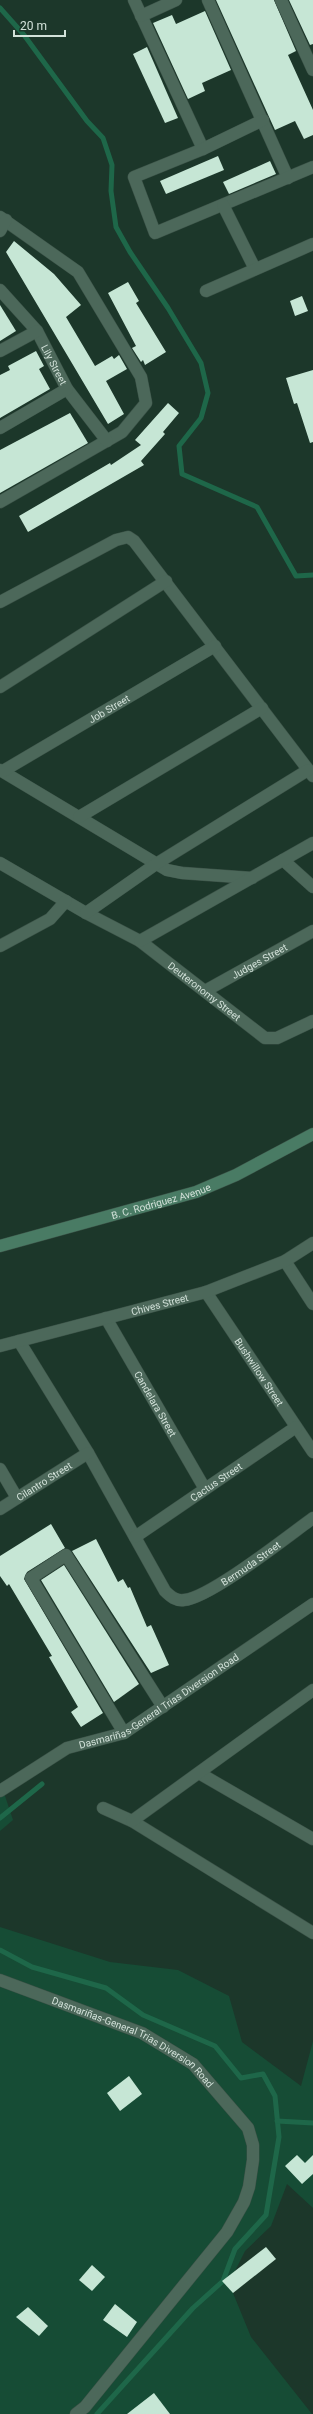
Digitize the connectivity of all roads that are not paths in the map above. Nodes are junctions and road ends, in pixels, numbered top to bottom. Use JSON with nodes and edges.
{"nodes":[{"id":1,"x":134,"y":0,"type":"edge"},
{"id":2,"x":176,"y":0,"type":"edge"},
{"id":3,"x":208,"y":0,"type":"edge"},
{"id":4,"x":281,"y":0,"type":"edge"},
{"id":5,"x":141,"y":16,"type":"junction"},
{"id":6,"x":313,"y":70,"type":"edge"},
{"id":7,"x":263,"y":120,"type":"junction"},
{"id":8,"x":203,"y":149,"type":"junction"},
{"id":9,"x":313,"y":167,"type":"edge"},
{"id":10,"x":288,"y":178,"type":"junction"},
{"id":11,"x":223,"y":205,"type":"junction"},
{"id":12,"x":3,"y":218,"type":"edge"},
{"id":13,"x":0,"y":231,"type":"edge"},
{"id":14,"x":313,"y":244,"type":"edge"},
{"id":15,"x":255,"y":269,"type":"junction"},
{"id":16,"x":0,"y":290,"type":"edge"},
{"id":17,"x":206,"y":291,"type":"dead end"},
{"id":18,"x":37,"y":331,"type":"junction"},
{"id":19,"x":0,"y":351,"type":"edge"},
{"id":20,"x":67,"y":389,"type":"junction"},
{"id":21,"x":0,"y":428,"type":"edge"},
{"id":22,"x":107,"y":441,"type":"junction"},
{"id":23,"x":0,"y":502,"type":"edge"},
{"id":24,"x":166,"y":581,"type":"junction"},
{"id":25,"x":0,"y":602,"type":"edge"},
{"id":26,"x":215,"y":646,"type":"junction"},
{"id":27,"x":0,"y":687,"type":"edge"},
{"id":28,"x":262,"y":708,"type":"junction"},
{"id":29,"x":2,"y":770,"type":"edge"},
{"id":30,"x":311,"y":773,"type":"edge"},
{"id":31,"x":79,"y":817,"type":"junction"},
{"id":32,"x":313,"y":843,"type":"edge"},
{"id":33,"x":284,"y":860,"type":"junction"},
{"id":34,"x":0,"y":863,"type":"edge"},
{"id":35,"x":156,"y":864,"type":"junction"},
{"id":36,"x":252,"y":878,"type":"junction"},
{"id":37,"x":313,"y":887,"type":"edge"},
{"id":38,"x":66,"y":901,"type":"junction"},
{"id":39,"x":86,"y":913,"type":"junction"},
{"id":40,"x":313,"y":931,"type":"edge"},
{"id":41,"x":140,"y":941,"type":"junction"},
{"id":42,"x":0,"y":946,"type":"edge"},
{"id":43,"x":205,"y":991,"type":"junction"},
{"id":44,"x":313,"y":1021,"type":"edge"},
{"id":45,"x":313,"y":1134,"type":"edge"},
{"id":46,"x":313,"y":1243,"type":"edge"},
{"id":47,"x":0,"y":1246,"type":"edge"},
{"id":48,"x":285,"y":1261,"type":"junction"},
{"id":49,"x":206,"y":1292,"type":"junction"},
{"id":50,"x":313,"y":1304,"type":"edge"},
{"id":51,"x":106,"y":1318,"type":"junction"},
{"id":52,"x":19,"y":1341,"type":"junction"},
{"id":53,"x":0,"y":1346,"type":"edge"},
{"id":54,"x":296,"y":1427,"type":"junction"},
{"id":55,"x":313,"y":1452,"type":"edge"},
{"id":56,"x":88,"y":1453,"type":"junction"},
{"id":57,"x":0,"y":1469,"type":"edge"},
{"id":58,"x":205,"y":1489,"type":"junction"},
{"id":59,"x":17,"y":1498,"type":"junction"},
{"id":60,"x":0,"y":1509,"type":"edge"},
{"id":61,"x":313,"y":1518,"type":"edge"},
{"id":62,"x":135,"y":1537,"type":"junction"},
{"id":63,"x":313,"y":1604,"type":"edge"},
{"id":64,"x":312,"y":1694,"type":"edge"},
{"id":65,"x":162,"y":1707,"type":"junction"},
{"id":66,"x":124,"y":1733,"type":"junction"},
{"id":67,"x":199,"y":1773,"type":"junction"},
{"id":68,"x":0,"y":1791,"type":"edge"},
{"id":69,"x":103,"y":1808,"type":"dead end"},
{"id":70,"x":132,"y":1821,"type":"junction"},
{"id":71,"x":313,"y":1839,"type":"edge"},
{"id":72,"x":313,"y":1933,"type":"edge"},
{"id":73,"x":0,"y":1980,"type":"edge"},
{"id":74,"x":76,"y":2414,"type":"edge"}],
"edges":[{"from":1,"to":5,"type":"street"},
{"from":2,"to":5,"type":"street"},
{"from":3,"to":7,"type":"street"},
{"from":4,"to":6,"type":"street"},
{"from":5,"to":8,"type":"street"},
{"from":7,"to":8,"type":"street"},
{"from":7,"to":10,"type":"street"},
{"from":8,"to":11,"type":"street"},
{"from":9,"to":10,"type":"street"},
{"from":10,"to":11,"type":"street"},
{"from":11,"to":15,"type":"street"},
{"from":12,"to":13,"type":"street"},
{"from":12,"to":22,"type":"street"},
{"from":14,"to":15,"type":"street"},
{"from":15,"to":17,"type":"street"},
{"from":16,"to":18,"type":"street","name":"Lily Street"},
{"from":18,"to":19,"type":"street"},
{"from":18,"to":20,"type":"street","name":"Lily Street"},
{"from":20,"to":21,"type":"street"},
{"from":20,"to":22,"type":"street","name":"Lily Street"},
{"from":22,"to":23,"type":"street"},
{"from":24,"to":25,"type":"street"},
{"from":24,"to":26,"type":"street"},
{"from":24,"to":27,"type":"street"},
{"from":26,"to":28,"type":"street"},
{"from":26,"to":29,"type":"street","name":"Job Street"},
{"from":28,"to":30,"type":"street"},
{"from":28,"to":31,"type":"street"},
{"from":29,"to":31,"type":"street"},
{"from":30,"to":35,"type":"street"},
{"from":31,"to":35,"type":"street"},
{"from":32,"to":33,"type":"street"},
{"from":33,"to":36,"type":"street"},
{"from":33,"to":37,"type":"street"},
{"from":34,"to":38,"type":"street","name":"Deuteronomy Street"},
{"from":35,"to":36,"type":"street"},
{"from":35,"to":39,"type":"street"},
{"from":36,"to":41,"type":"street"},
{"from":38,"to":39,"type":"street","name":"Deuteronomy Street"},
{"from":38,"to":42,"type":"street"},
{"from":39,"to":41,"type":"street","name":"Deuteronomy Street"},
{"from":40,"to":43,"type":"street","name":"Judges Street"},
{"from":41,"to":43,"type":"street","name":"Deuteronomy Street"},
{"from":43,"to":44,"type":"street","name":"Deuteronomy Street"},
{"from":45,"to":47,"type":"street","name":"B. C. Rodriguez Avenue"},
{"from":46,"to":48,"type":"street","name":"Chives Street"},
{"from":48,"to":49,"type":"street","name":"Chives Street"},
{"from":48,"to":50,"type":"street"},
{"from":49,"to":51,"type":"street","name":"Chives Street"},
{"from":49,"to":54,"type":"street","name":"Bushwillow Street"},
{"from":51,"to":52,"type":"street","name":"Chives Street"},
{"from":51,"to":58,"type":"street","name":"Candelara Street"},
{"from":52,"to":53,"type":"street","name":"Chives Street"},
{"from":52,"to":56,"type":"street"},
{"from":54,"to":55,"type":"street","name":"Bushwillow Street"},
{"from":54,"to":58,"type":"street","name":"Cactus Street"},
{"from":56,"to":59,"type":"street","name":"Cilantro Street"},
{"from":56,"to":62,"type":"street"},
{"from":57,"to":59,"type":"street"},
{"from":58,"to":62,"type":"street","name":"Cactus Street"},
{"from":59,"to":60,"type":"street","name":"Cilantro Street"},
{"from":61,"to":62,"type":"street","name":"Bermuda Street"},
{"from":63,"to":65,"type":"street","name":"Dasmariñas-General Trias Diversion Road"},
{"from":64,"to":67,"type":"street"},
{"from":65,"to":66,"type":"street","name":"Dasmariñas-General Trias Diversion Road"},
{"from":65,"to":66,"type":"street"},
{"from":66,"to":68,"type":"street","name":"Dasmariñas-General Trias Diversion Road"},
{"from":67,"to":70,"type":"street"},
{"from":67,"to":71,"type":"street"},
{"from":69,"to":70,"type":"street"},
{"from":70,"to":72,"type":"street"},
{"from":73,"to":74,"type":"street","name":"Dasmariñas-General Trias Diversion Road"}]}
